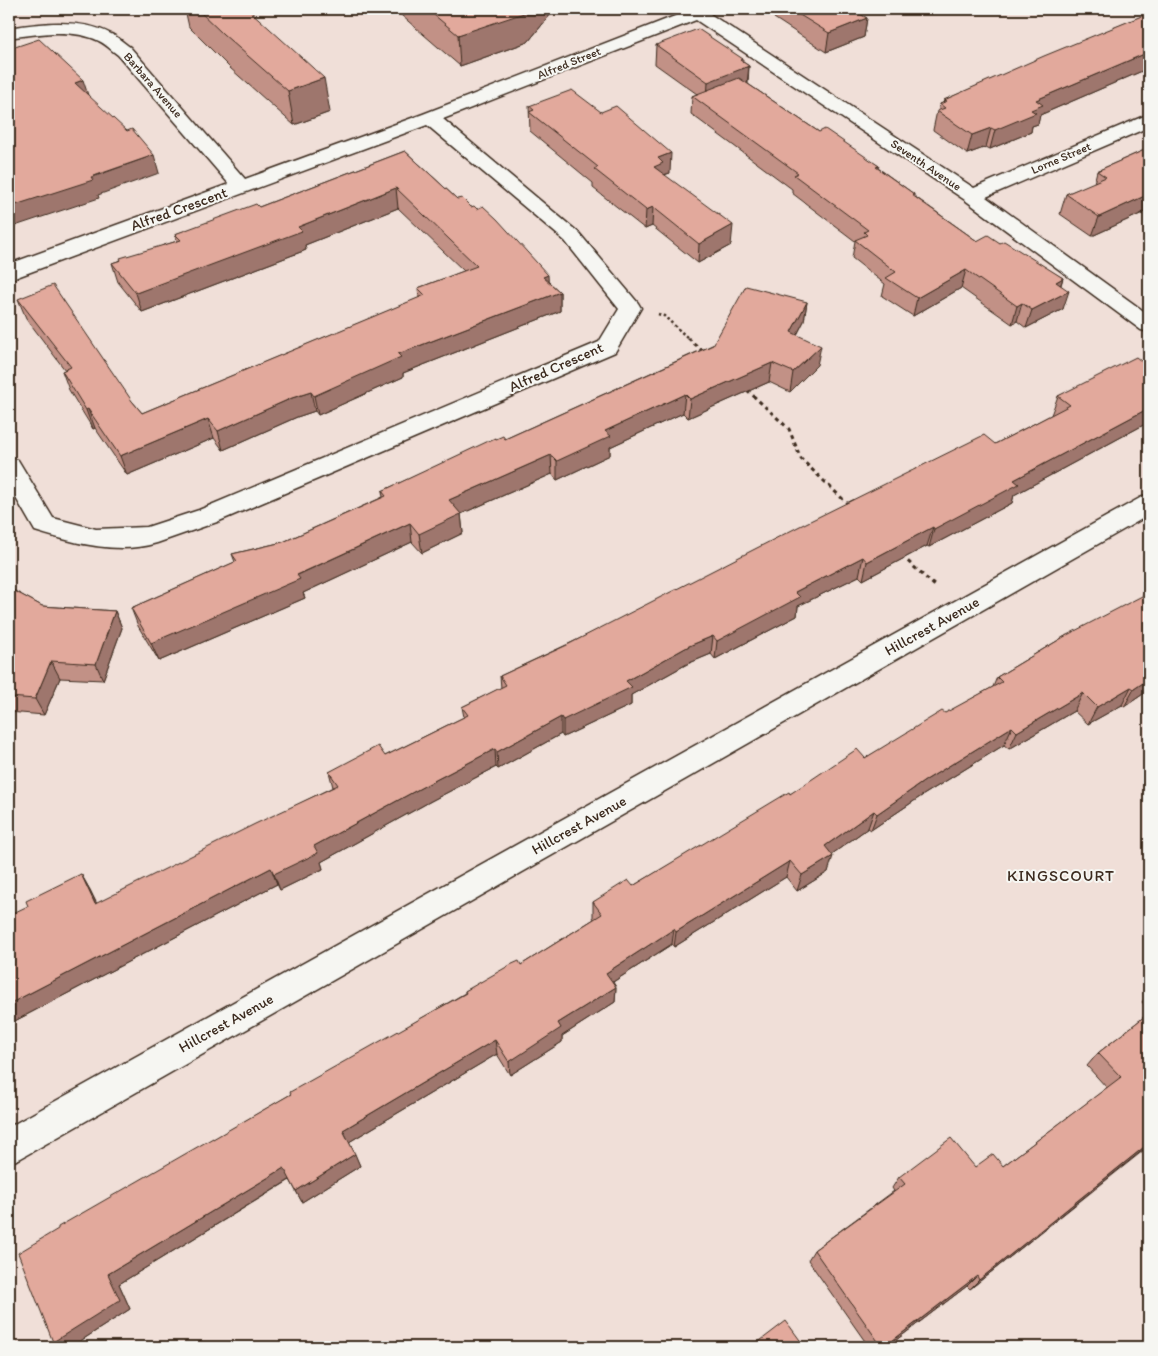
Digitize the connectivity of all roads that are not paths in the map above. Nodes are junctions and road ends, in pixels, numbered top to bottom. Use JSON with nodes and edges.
{"nodes":[{"id":1,"x":702,"y":11,"type":"edge"},
{"id":2,"x":9,"y":33,"type":"edge"},
{"id":3,"x":430,"y":118,"type":"junction"},
{"id":4,"x":1149,"y":120,"type":"edge"},
{"id":5,"x":241,"y":186,"type":"junction"},
{"id":6,"x":972,"y":196,"type":"junction"},
{"id":7,"x":9,"y":273,"type":"edge"},
{"id":8,"x":1149,"y":325,"type":"edge"},
{"id":9,"x":9,"y":466,"type":"edge"},
{"id":10,"x":1149,"y":504,"type":"edge"},
{"id":11,"x":9,"y":1146,"type":"edge"}],
"edges":[{"from":1,"to":3,"type":"street","name":"Alfred Street"},
{"from":1,"to":6,"type":"street","name":"Seventh Avenue"},
{"from":2,"to":5,"type":"street","name":"Barbara Avenue"},
{"from":3,"to":5,"type":"street","name":"Alfred Crescent"},
{"from":3,"to":9,"type":"street","name":"Alfred Crescent"},
{"from":4,"to":6,"type":"street","name":"Lorne Street"},
{"from":5,"to":7,"type":"street","name":"Alfred Crescent"},
{"from":6,"to":8,"type":"street","name":"Seventh Avenue"},
{"from":10,"to":11,"type":"street","name":"Hillcrest Avenue"}]}
